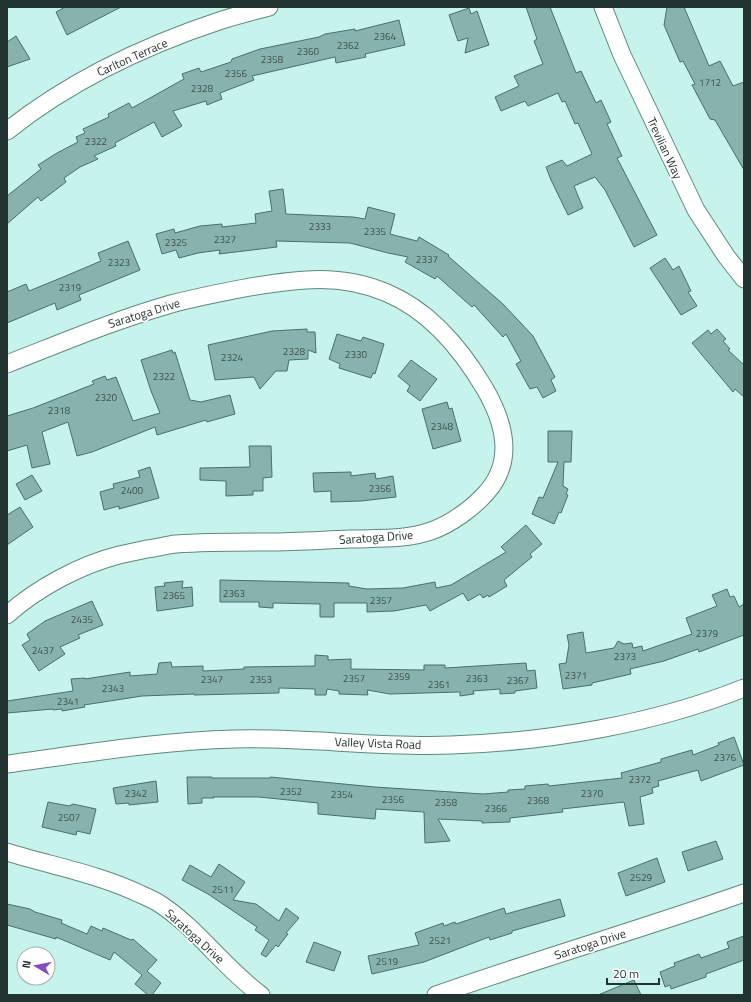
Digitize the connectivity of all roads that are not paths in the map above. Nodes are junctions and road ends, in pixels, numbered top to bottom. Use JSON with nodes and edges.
{"nodes":[{"id":1,"x":269,"y":7,"type":"edge"},
{"id":2,"x":604,"y":7,"type":"edge"},
{"id":3,"x":7,"y":131,"type":"edge"},
{"id":4,"x":744,"y":279,"type":"edge"},
{"id":5,"x":7,"y":364,"type":"edge"},
{"id":6,"x":7,"y":615,"type":"edge"},
{"id":7,"x":744,"y":688,"type":"edge"},
{"id":8,"x":7,"y":764,"type":"edge"},
{"id":9,"x":7,"y":852,"type":"edge"},
{"id":10,"x":744,"y":893,"type":"edge"},
{"id":11,"x":245,"y":989,"type":"edge"},
{"id":12,"x":261,"y":995,"type":"edge"},
{"id":13,"x":436,"y":995,"type":"edge"}],
"edges":[{"from":1,"to":3,"type":"street","name":"Carlton Terrace"},
{"from":2,"to":4,"type":"street","name":"Trevilian Way"},
{"from":5,"to":6,"type":"street","name":"Saratoga Drive"},
{"from":7,"to":8,"type":"street","name":"Valley Vista Road"},
{"from":9,"to":11,"type":"street","name":"Saratoga Drive"},
{"from":10,"to":13,"type":"street","name":"Saratoga Drive"},
{"from":11,"to":12,"type":"street","name":"Saratoga Drive"}]}
